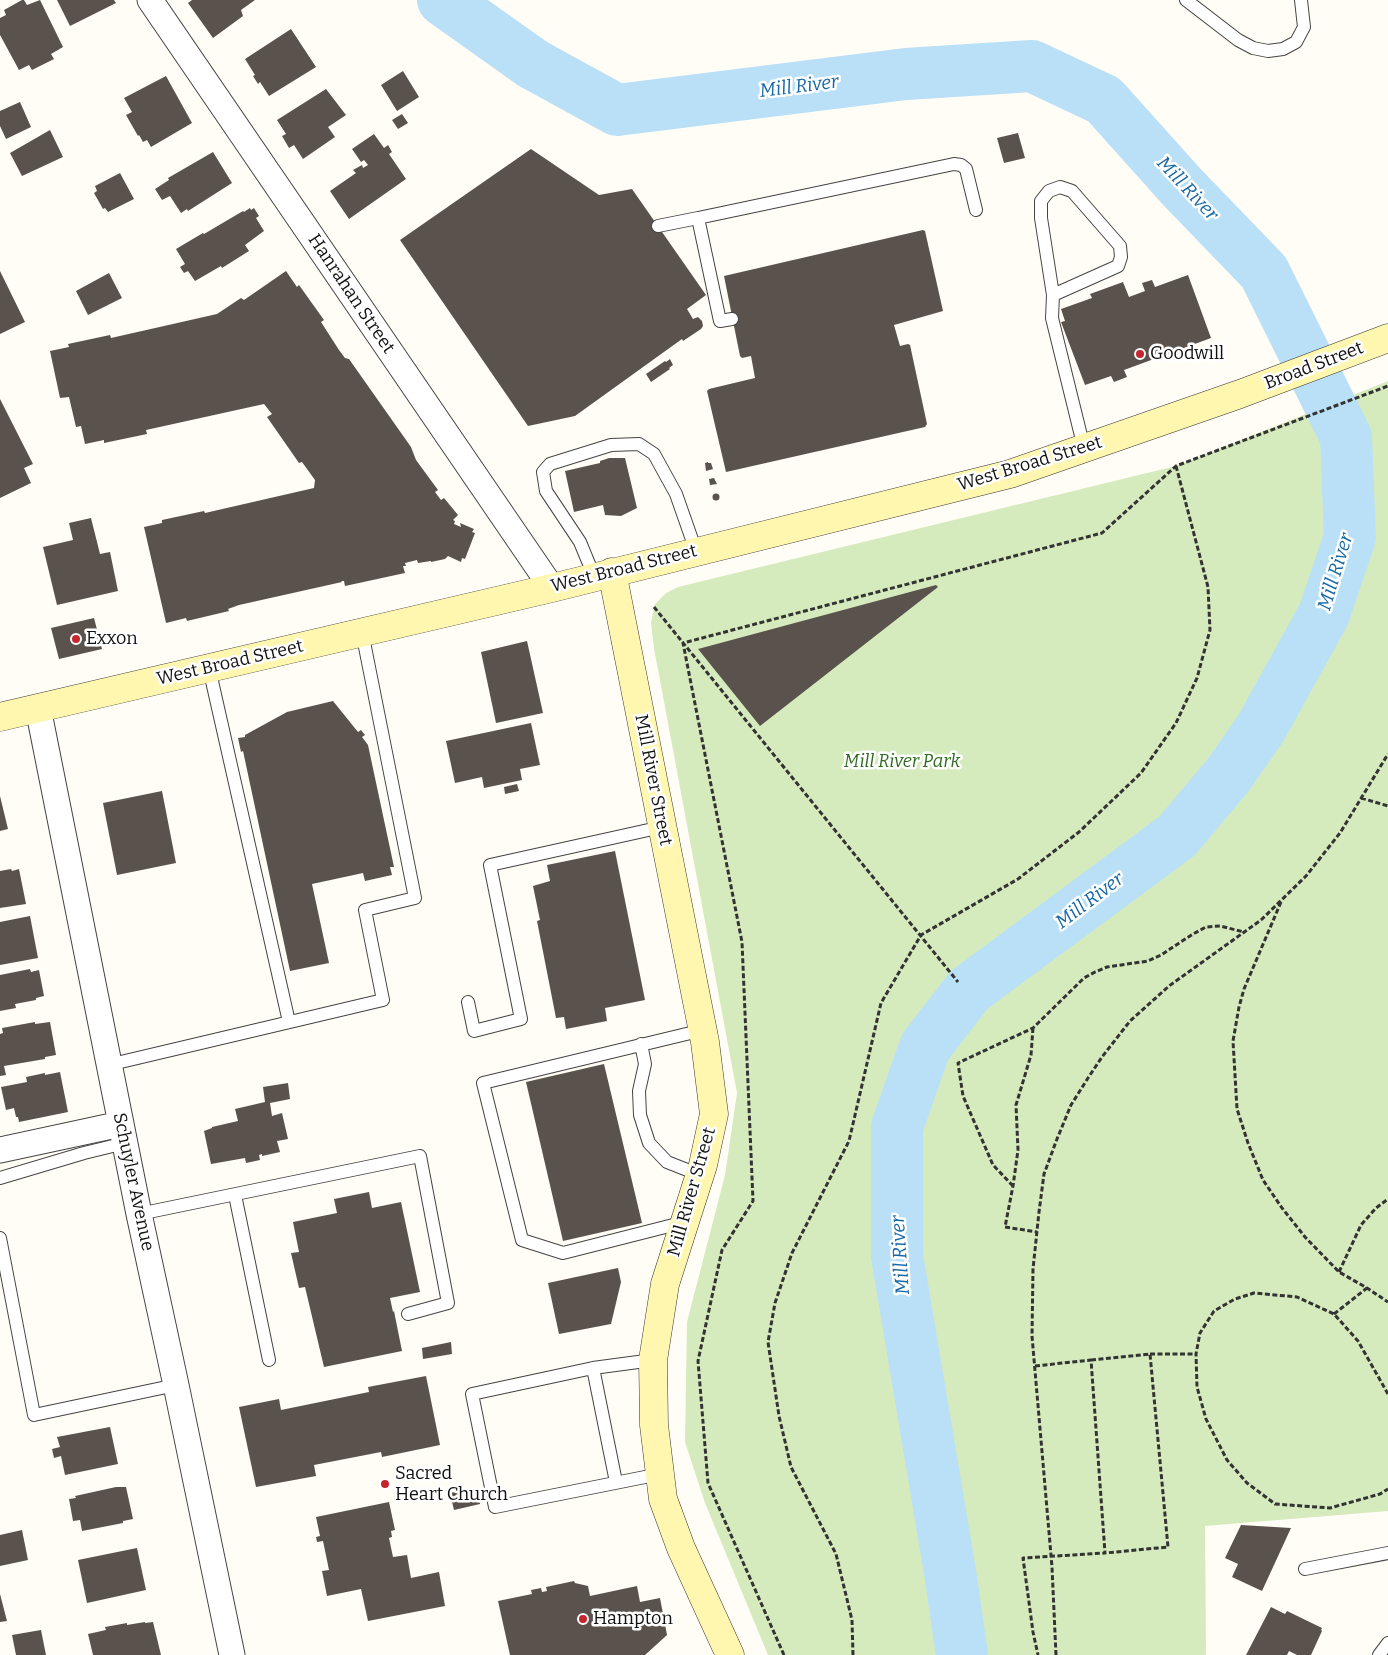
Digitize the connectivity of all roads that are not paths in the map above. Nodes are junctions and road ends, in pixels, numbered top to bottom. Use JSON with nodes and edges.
{"nodes":[{"id":1,"x":150,"y":0,"type":"edge"},
{"id":2,"x":1186,"y":0,"type":"edge"},
{"id":3,"x":1301,"y":0,"type":"edge"},
{"id":4,"x":976,"y":210,"type":"dead end"},
{"id":5,"x":698,"y":218,"type":"junction"},
{"id":6,"x":658,"y":226,"type":"dead end"},
{"id":7,"x":1053,"y":295,"type":"junction"},
{"id":8,"x":732,"y":319,"type":"dead end"},
{"id":9,"x":1388,"y":338,"type":"edge"},
{"id":10,"x":1240,"y":394,"type":"joint"},
{"id":11,"x":1084,"y":448,"type":"junction"},
{"id":12,"x":696,"y":551,"type":"junction"},
{"id":13,"x":603,"y":574,"type":"junction"},
{"id":14,"x":552,"y":588,"type":"junction"},
{"id":15,"x":362,"y":632,"type":"junction"},
{"id":16,"x":209,"y":668,"type":"junction"},
{"id":17,"x":38,"y":708,"type":"junction"},
{"id":18,"x":0,"y":717,"type":"edge"},
{"id":19,"x":662,"y":827,"type":"junction"},
{"id":20,"x":468,"y":1002,"type":"dead end"},
{"id":21,"x":289,"y":1022,"type":"junction"},
{"id":22,"x":703,"y":1030,"type":"junction"},
{"id":23,"x":640,"y":1044,"type":"junction"},
{"id":24,"x":108,"y":1065,"type":"junction"},
{"id":25,"x":123,"y":1134,"type":"junction"},
{"id":26,"x":0,"y":1150,"type":"edge"},
{"id":27,"x":700,"y":1175,"type":"junction"},
{"id":28,"x":0,"y":1178,"type":"edge"},
{"id":29,"x":235,"y":1195,"type":"junction"},
{"id":30,"x":139,"y":1214,"type":"junction"},
{"id":31,"x":685,"y":1222,"type":"junction"},
{"id":32,"x":0,"y":1238,"type":"edge"},
{"id":33,"x":408,"y":1314,"type":"dead end"},
{"id":34,"x":269,"y":1360,"type":"dead end"},
{"id":35,"x":653,"y":1360,"type":"junction"},
{"id":36,"x":593,"y":1368,"type":"junction"},
{"id":37,"x":176,"y":1385,"type":"junction"},
{"id":38,"x":660,"y":1474,"type":"junction"},
{"id":39,"x":616,"y":1482,"type":"junction"},
{"id":40,"x":1388,"y":1553,"type":"edge"},
{"id":41,"x":1305,"y":1569,"type":"dead end"},
{"id":42,"x":1388,"y":1643,"type":"edge"},
{"id":43,"x":232,"y":1655,"type":"edge"},
{"id":44,"x":730,"y":1655,"type":"edge"},
{"id":45,"x":1379,"y":1655,"type":"edge"}],
"edges":[{"from":1,"to":14,"type":"street","name":"Hanrahan Street"},
{"from":2,"to":3,"type":"lane"},
{"from":4,"to":5,"type":"lane"},
{"from":5,"to":6,"type":"lane"},
{"from":5,"to":8,"type":"lane"},
{"from":7,"to":7,"type":"lane"},
{"from":7,"to":11,"type":"lane"},
{"from":9,"to":10,"type":"main road","name":"Broad Street"},
{"from":10,"to":11,"type":"main road","name":"West Broad Street"},
{"from":11,"to":12,"type":"main road","name":"West Broad Street"},
{"from":12,"to":13,"type":"main road","name":"West Broad Street"},
{"from":12,"to":13,"type":"lane"},
{"from":13,"to":14,"type":"main road","name":"West Broad Street"},
{"from":13,"to":19,"type":"main road","name":"Mill River Street"},
{"from":14,"to":15,"type":"main road","name":"West Broad Street"},
{"from":15,"to":16,"type":"main road","name":"West Broad Street"},
{"from":15,"to":21,"type":"lane"},
{"from":16,"to":17,"type":"main road","name":"West Broad Street"},
{"from":16,"to":21,"type":"lane"},
{"from":17,"to":18,"type":"main road","name":"West Broad Street"},
{"from":17,"to":24,"type":"street","name":"Schuyler Avenue"},
{"from":19,"to":20,"type":"lane"},
{"from":19,"to":22,"type":"main road","name":"Mill River Street"},
{"from":21,"to":24,"type":"lane"},
{"from":22,"to":23,"type":"lane"},
{"from":22,"to":27,"type":"main road","name":"Mill River Street"},
{"from":23,"to":27,"type":"lane"},
{"from":23,"to":31,"type":"lane"},
{"from":24,"to":25,"type":"street","name":"Schuyler Avenue"},
{"from":25,"to":26,"type":"street"},
{"from":25,"to":28,"type":"lane"},
{"from":25,"to":30,"type":"street","name":"Schuyler Avenue"},
{"from":27,"to":31,"type":"main road","name":"Mill River Street"},
{"from":29,"to":30,"type":"lane"},
{"from":29,"to":33,"type":"lane"},
{"from":29,"to":34,"type":"lane"},
{"from":30,"to":37,"type":"street","name":"Schuyler Avenue"},
{"from":31,"to":35,"type":"main road","name":"Mill River Street"},
{"from":32,"to":37,"type":"lane"},
{"from":35,"to":36,"type":"lane"},
{"from":35,"to":38,"type":"main road","name":"Mill River Street"},
{"from":36,"to":39,"type":"lane"},
{"from":36,"to":39,"type":"lane"},
{"from":37,"to":43,"type":"street","name":"Schuyler Avenue"},
{"from":38,"to":39,"type":"lane"},
{"from":38,"to":44,"type":"main road","name":"Mill River Street"},
{"from":40,"to":41,"type":"lane"},
{"from":42,"to":45,"type":"lane"}]}
